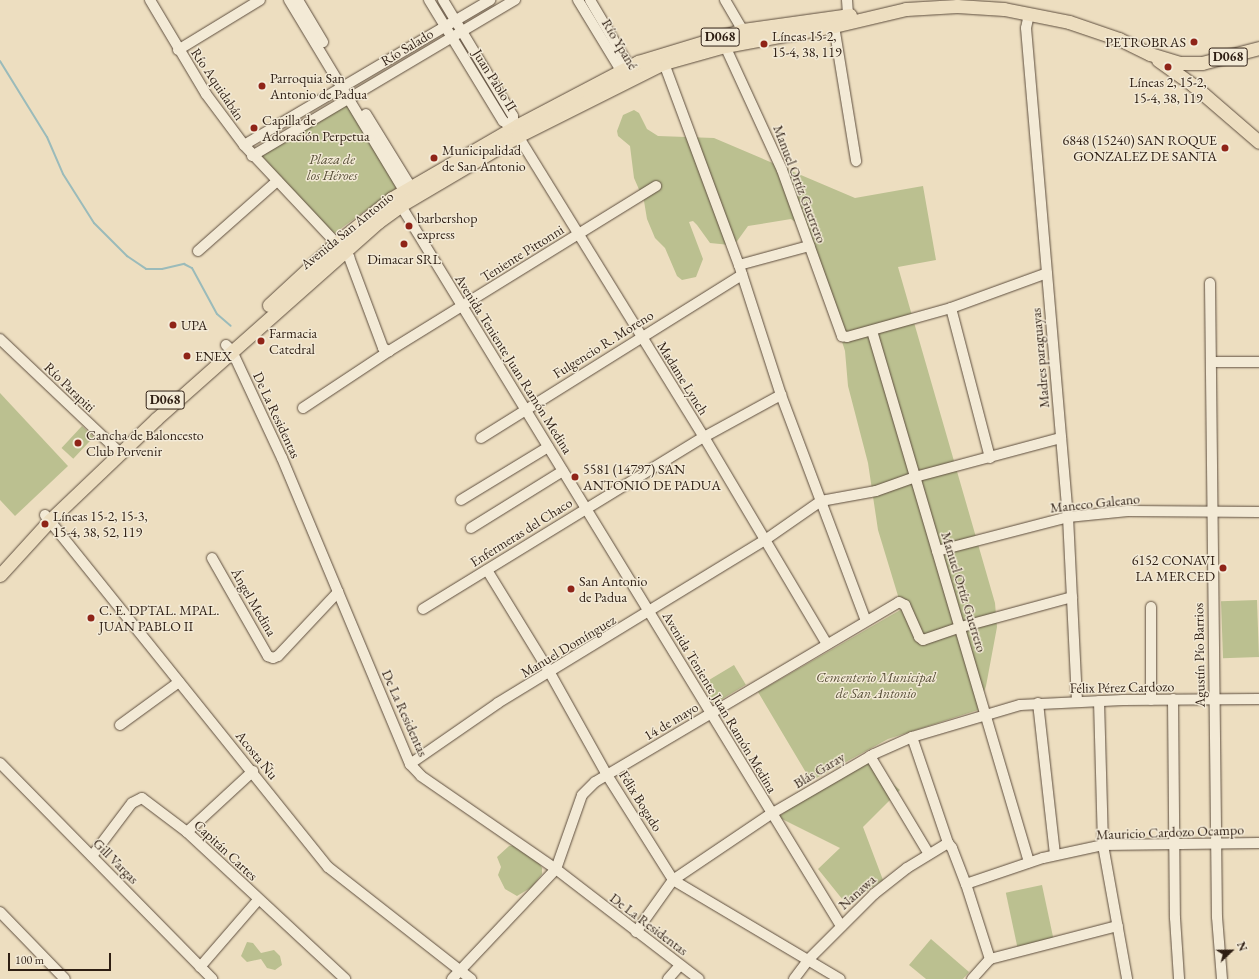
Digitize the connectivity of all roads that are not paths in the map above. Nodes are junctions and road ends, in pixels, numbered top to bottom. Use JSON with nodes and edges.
{"nodes":[{"id":1,"x":150,"y":0,"type":"edge"},
{"id":2,"x":260,"y":0,"type":"edge"},
{"id":3,"x":289,"y":0,"type":"edge"},
{"id":4,"x":298,"y":0,"type":"edge"},
{"id":5,"x":429,"y":0,"type":"edge"},
{"id":6,"x":443,"y":0,"type":"edge"},
{"id":7,"x":490,"y":0,"type":"edge"},
{"id":8,"x":515,"y":0,"type":"edge"},
{"id":9,"x":578,"y":0,"type":"edge"},
{"id":10,"x":590,"y":0,"type":"edge"},
{"id":11,"x":725,"y":0,"type":"edge"},
{"id":12,"x":846,"y":0,"type":"edge"},
{"id":13,"x":906,"y":4,"type":"edge"},
{"id":14,"x":1029,"y":14,"type":"junction"},
{"id":15,"x":848,"y":15,"type":"junction"},
{"id":16,"x":863,"y":18,"type":"junction"},
{"id":17,"x":455,"y":21,"type":"junction"},
{"id":18,"x":834,"y":26,"type":"junction"},
{"id":19,"x":445,"y":27,"type":"junction"},
{"id":20,"x":461,"y":32,"type":"junction"},
{"id":21,"x":746,"y":35,"type":"junction"},
{"id":22,"x":452,"y":38,"type":"junction"},
{"id":23,"x":725,"y":46,"type":"junction"},
{"id":24,"x":1259,"y":48,"type":"edge"},
{"id":25,"x":178,"y":50,"type":"junction"},
{"id":26,"x":1150,"y":54,"type":"junction"},
{"id":27,"x":663,"y":58,"type":"junction"},
{"id":28,"x":1196,"y":63,"type":"junction"},
{"id":29,"x":628,"y":74,"type":"junction"},
{"id":30,"x":1193,"y":85,"type":"junction"},
{"id":31,"x":345,"y":86,"type":"junction"},
{"id":32,"x":351,"y":97,"type":"junction"},
{"id":33,"x":304,"y":110,"type":"junction"},
{"id":34,"x":308,"y":122,"type":"junction"},
{"id":35,"x":515,"y":132,"type":"junction"},
{"id":36,"x":1259,"y":142,"type":"edge"},
{"id":37,"x":244,"y":145,"type":"junction"},
{"id":38,"x":252,"y":156,"type":"junction"},
{"id":39,"x":856,"y":161,"type":"dead end"},
{"id":40,"x":277,"y":182,"type":"junction"},
{"id":41,"x":656,"y":186,"type":"dead end"},
{"id":42,"x":406,"y":196,"type":"junction"},
{"id":43,"x":578,"y":234,"type":"junction"},
{"id":44,"x":809,"y":246,"type":"junction"},
{"id":45,"x":339,"y":247,"type":"junction"},
{"id":46,"x":198,"y":251,"type":"dead end"},
{"id":47,"x":740,"y":270,"type":"junction"},
{"id":48,"x":1047,"y":273,"type":"junction"},
{"id":49,"x":1210,"y":283,"type":"dead end"},
{"id":50,"x":462,"y":307,"type":"junction"},
{"id":51,"x":951,"y":308,"type":"junction"},
{"id":52,"x":872,"y":331,"type":"junction"},
{"id":53,"x":641,"y":337,"type":"junction"},
{"id":54,"x":0,"y":339,"type":"edge"},
{"id":55,"x":229,"y":348,"type":"junction"},
{"id":56,"x":389,"y":351,"type":"junction"},
{"id":57,"x":1210,"y":362,"type":"junction"},
{"id":58,"x":1259,"y":362,"type":"edge"},
{"id":59,"x":781,"y":395,"type":"junction"},
{"id":60,"x":303,"y":408,"type":"dead end"},
{"id":61,"x":525,"y":410,"type":"junction"},
{"id":62,"x":704,"y":437,"type":"junction"},
{"id":63,"x":481,"y":438,"type":"dead end"},
{"id":64,"x":1061,"y":438,"type":"junction"},
{"id":65,"x":548,"y":447,"type":"junction"},
{"id":66,"x":118,"y":451,"type":"junction"},
{"id":67,"x":990,"y":458,"type":"junction"},
{"id":68,"x":563,"y":471,"type":"junction"},
{"id":69,"x":915,"y":478,"type":"junction"},
{"id":70,"x":461,"y":500,"type":"dead end"},
{"id":71,"x":821,"y":501,"type":"junction"},
{"id":72,"x":586,"y":508,"type":"junction"},
{"id":73,"x":1212,"y":512,"type":"junction"},
{"id":74,"x":1259,"y":512,"type":"edge"},
{"id":75,"x":1068,"y":516,"type":"junction"},
{"id":76,"x":48,"y":518,"type":"junction"},
{"id":77,"x":471,"y":528,"type":"dead end"},
{"id":78,"x":765,"y":540,"type":"junction"},
{"id":79,"x":937,"y":551,"type":"junction"},
{"id":80,"x":212,"y":558,"type":"dead end"},
{"id":81,"x":0,"y":562,"type":"edge"},
{"id":82,"x":487,"y":570,"type":"junction"},
{"id":83,"x":0,"y":574,"type":"edge"},
{"id":84,"x":338,"y":592,"type":"junction"},
{"id":85,"x":1072,"y":597,"type":"junction"},
{"id":86,"x":1151,"y":607,"type":"dead end"},
{"id":87,"x":423,"y":609,"type":"dead end"},
{"id":88,"x":650,"y":612,"type":"junction"},
{"id":89,"x":866,"y":621,"type":"junction"},
{"id":90,"x":961,"y":627,"type":"junction"},
{"id":91,"x":827,"y":644,"type":"junction"},
{"id":92,"x":550,"y":673,"type":"junction"},
{"id":93,"x":178,"y":682,"type":"junction"},
{"id":94,"x":1173,"y":699,"type":"junction"},
{"id":95,"x":1259,"y":699,"type":"edge"},
{"id":96,"x":1151,"y":700,"type":"junction"},
{"id":97,"x":1214,"y":700,"type":"junction"},
{"id":98,"x":1077,"y":701,"type":"junction"},
{"id":99,"x":1100,"y":701,"type":"junction"},
{"id":100,"x":1038,"y":703,"type":"junction"},
{"id":101,"x":710,"y":714,"type":"junction"},
{"id":102,"x":986,"y":714,"type":"junction"},
{"id":103,"x":120,"y":725,"type":"dead end"},
{"id":104,"x":912,"y":737,"type":"junction"},
{"id":105,"x":870,"y":756,"type":"junction"},
{"id":106,"x":0,"y":763,"type":"edge"},
{"id":107,"x":410,"y":764,"type":"junction"},
{"id":108,"x":253,"y":771,"type":"junction"},
{"id":109,"x":607,"y":775,"type":"junction"},
{"id":110,"x":771,"y":814,"type":"junction"},
{"id":111,"x":187,"y":832,"type":"junction"},
{"id":112,"x":949,"y":844,"type":"junction"},
{"id":113,"x":1174,"y":844,"type":"junction"},
{"id":114,"x":1216,"y":844,"type":"junction"},
{"id":115,"x":1259,"y":844,"type":"edge"},
{"id":116,"x":1103,"y":845,"type":"junction"},
{"id":117,"x":929,"y":854,"type":"junction"},
{"id":118,"x":1055,"y":855,"type":"junction"},
{"id":119,"x":92,"y":856,"type":"junction"},
{"id":120,"x":1029,"y":862,"type":"junction"},
{"id":121,"x":556,"y":869,"type":"junction"},
{"id":122,"x":673,"y":880,"type":"junction"},
{"id":123,"x":966,"y":884,"type":"junction"},
{"id":124,"x":258,"y":900,"type":"junction"},
{"id":125,"x":0,"y":912,"type":"edge"},
{"id":126,"x":841,"y":926,"type":"junction"},
{"id":127,"x":1118,"y":926,"type":"junction"},
{"id":128,"x":636,"y":932,"type":"junction"},
{"id":129,"x":809,"y":959,"type":"junction"},
{"id":130,"x":990,"y":959,"type":"junction"},
{"id":131,"x":680,"y":965,"type":"junction"},
{"id":132,"x":200,"y":966,"type":"junction"},
{"id":133,"x":461,"y":971,"type":"junction"},
{"id":134,"x":64,"y":979,"type":"edge"},
{"id":135,"x":212,"y":979,"type":"edge"},
{"id":136,"x":345,"y":979,"type":"edge"},
{"id":137,"x":452,"y":979,"type":"edge"},
{"id":138,"x":471,"y":979,"type":"edge"},
{"id":139,"x":668,"y":979,"type":"edge"},
{"id":140,"x":700,"y":979,"type":"edge"},
{"id":141,"x":794,"y":979,"type":"edge"},
{"id":142,"x":840,"y":979,"type":"edge"},
{"id":143,"x":972,"y":979,"type":"edge"},
{"id":144,"x":1127,"y":979,"type":"edge"},
{"id":145,"x":1180,"y":979,"type":"edge"},
{"id":146,"x":1222,"y":979,"type":"edge"}],
"edges":[{"from":1,"to":25,"type":"street","name":"Río Aquidabán"},
{"from":2,"to":25,"type":"street"},
{"from":3,"to":31,"type":"street"},
{"from":4,"to":31,"type":"street"},
{"from":5,"to":19,"type":"street","name":"Juan Pablo II"},
{"from":6,"to":17,"type":"street","name":"Juan Pablo II"},
{"from":7,"to":17,"type":"street","name":"Río Salado"},
{"from":8,"to":20,"type":"street","name":"Río Salado"},
{"from":9,"to":29,"type":"street","name":"Río Ypané"},
{"from":10,"to":29,"type":"street","name":"Río Ypané"},
{"from":11,"to":21,"type":"street"},
{"from":12,"to":15,"type":"street"},
{"from":13,"to":14,"type":"main road","name":"Avenida San Antonio","number":"D068"},
{"from":13,"to":16,"type":"main road","name":"Avenida San Antonio","number":"D068"},
{"from":14,"to":26,"type":"main road","name":"Avenida San Antonio","number":"D068"},
{"from":14,"to":48,"type":"street","name":"Madres paraguayas"},
{"from":15,"to":16,"type":"main road","name":"Avenida San Antonio","number":"D068"},
{"from":15,"to":21,"type":"main road","name":"Avenida San Antonio","number":"D068"},
{"from":16,"to":18,"type":"main road","name":"Avenida San Antonio","number":"D068"},
{"from":17,"to":19,"type":"street","name":"Río Salado"},
{"from":17,"to":20,"type":"street","name":"Juan Pablo II"},
{"from":18,"to":21,"type":"main road","name":"Avenida San Antonio","number":"D068"},
{"from":18,"to":39,"type":"street"},
{"from":19,"to":22,"type":"street","name":"Juan Pablo II"},
{"from":19,"to":31,"type":"street","name":"Río Salado"},
{"from":20,"to":22,"type":"street","name":"Río Salado"},
{"from":20,"to":35,"type":"street","name":"Juan Pablo II"},
{"from":21,"to":23,"type":"main road","name":"Avenida San Antonio","number":"D068"},
{"from":21,"to":27,"type":"main road","name":"Avenida San Antonio","number":"D068"},
{"from":22,"to":32,"type":"street","name":"Río Salado"},
{"from":22,"to":35,"type":"street","name":"Juan Pablo II"},
{"from":23,"to":27,"type":"main road","name":"Avenida San Antonio","number":"D068"},
{"from":23,"to":44,"type":"street","name":"Manuel Ortíz Guerrero"},
{"from":24,"to":28,"type":"main road","name":"Avenida San Antonio","number":"D068"},
{"from":25,"to":37,"type":"street","name":"Río Aquidabán"},
{"from":26,"to":28,"type":"main road","name":"Avenida San Antonio","number":"D068"},
{"from":26,"to":30,"type":"main road"},
{"from":27,"to":29,"type":"main road","name":"Avenida San Antonio","number":"D068"},
{"from":27,"to":47,"type":"street"},
{"from":28,"to":30,"type":"main road"},
{"from":29,"to":35,"type":"main road","name":"Avenida San Antonio","number":"D068"},
{"from":30,"to":36,"type":"main road"},
{"from":31,"to":32,"type":"street","name":"Avenida Teniente Juan Ramón Medina"},
{"from":31,"to":33,"type":"street","name":"Río Salado"},
{"from":32,"to":34,"type":"street","name":"Río Salado"},
{"from":32,"to":42,"type":"street","name":"Avenida Teniente Juan Ramón Medina"},
{"from":33,"to":34,"type":"street"},
{"from":33,"to":37,"type":"street","name":"Río Salado"},
{"from":34,"to":38,"type":"street","name":"Río Salado"},
{"from":35,"to":42,"type":"main road","name":"Avenida San Antonio","number":"D068"},
{"from":35,"to":43,"type":"street","name":"Madame Lynch"},
{"from":37,"to":38,"type":"street","name":"Río Aquidabán"},
{"from":38,"to":40,"type":"street","name":"Río Aquidabán"},
{"from":40,"to":45,"type":"street","name":"Río Aquidabán"},
{"from":40,"to":46,"type":"street"},
{"from":41,"to":43,"type":"street","name":"Teniente Pittonni"},
{"from":42,"to":45,"type":"main road","name":"Avenida San Antonio","number":"D068"},
{"from":42,"to":50,"type":"street","name":"Avenida Teniente Juan Ramón Medina"},
{"from":43,"to":50,"type":"street","name":"Teniente Pittonni"},
{"from":43,"to":53,"type":"street","name":"Madame Lynch"},
{"from":44,"to":47,"type":"street","name":"Fulgencio R. Moreno"},
{"from":44,"to":52,"type":"street","name":"Manuel Ortíz Guerrero"},
{"from":45,"to":55,"type":"main road","name":"Avenida San Antonio","number":"D068"},
{"from":45,"to":56,"type":"street","name":"Río Aquidabán"},
{"from":47,"to":53,"type":"street","name":"Fulgencio R. Moreno"},
{"from":47,"to":59,"type":"street"},
{"from":48,"to":51,"type":"street"},
{"from":48,"to":64,"type":"street","name":"Madres paraguayas"},
{"from":49,"to":57,"type":"street","name":"Agustín Pío Barrios"},
{"from":50,"to":56,"type":"street","name":"Teniente Pittonni"},
{"from":50,"to":61,"type":"street","name":"Avenida Teniente Juan Ramón Medina"},
{"from":51,"to":52,"type":"street"},
{"from":51,"to":67,"type":"street"},
{"from":52,"to":69,"type":"street","name":"Manuel Ortíz Guerrero"},
{"from":53,"to":61,"type":"street","name":"Fulgencio R. Moreno"},
{"from":53,"to":62,"type":"street","name":"Madame Lynch"},
{"from":54,"to":66,"type":"street","name":"Río Parapiti"},
{"from":55,"to":66,"type":"main road","name":"Avenida San Antonio","number":"D068"},
{"from":55,"to":84,"type":"street","name":"De La Residentas"},
{"from":56,"to":60,"type":"street","name":"Teniente Pittonni"},
{"from":57,"to":58,"type":"street"},
{"from":57,"to":73,"type":"street","name":"Agustín Pío Barrios"},
{"from":59,"to":62,"type":"street","name":"Enfermeras del Chaco"},
{"from":59,"to":71,"type":"street"},
{"from":61,"to":63,"type":"street","name":"Fulgencio R. Moreno"},
{"from":61,"to":65,"type":"street","name":"Avenida Teniente Juan Ramón Medina"},
{"from":62,"to":72,"type":"street","name":"Enfermeras del Chaco"},
{"from":62,"to":78,"type":"street","name":"Madame Lynch"},
{"from":64,"to":67,"type":"street"},
{"from":64,"to":75,"type":"street","name":"Madres paraguayas"},
{"from":65,"to":68,"type":"street","name":"Avenida Teniente Juan Ramón Medina"},
{"from":65,"to":70,"type":"street"},
{"from":66,"to":76,"type":"main road","name":"Avenida San Antonio","number":"D068"},
{"from":67,"to":69,"type":"street"},
{"from":68,"to":72,"type":"street","name":"Avenida Teniente Juan Ramón Medina"},
{"from":68,"to":77,"type":"street"},
{"from":69,"to":71,"type":"street"},
{"from":69,"to":79,"type":"street","name":"Manuel Ortíz Guerrero"},
{"from":71,"to":78,"type":"street","name":"Manuel Domínguez"},
{"from":71,"to":89,"type":"street"},
{"from":72,"to":82,"type":"street","name":"Enfermeras del Chaco"},
{"from":72,"to":88,"type":"street","name":"Avenida Teniente Juan Ramón Medina"},
{"from":73,"to":74,"type":"street","name":"Maneco Galeano"},
{"from":73,"to":75,"type":"street","name":"Maneco Galeano"},
{"from":73,"to":97,"type":"street","name":"Agustín Pío Barrios"},
{"from":75,"to":79,"type":"street","name":"Maneco Galeano"},
{"from":75,"to":85,"type":"street","name":"Madres paraguayas"},
{"from":76,"to":81,"type":"main road","name":"Avenida San Antonio","number":"D068"},
{"from":76,"to":83,"type":"main road","name":"Avenida San Antonio","number":"D068"},
{"from":76,"to":93,"type":"street","name":"Acosta Ñu"},
{"from":78,"to":88,"type":"street","name":"Manuel Domínguez"},
{"from":78,"to":91,"type":"street","name":"Madame Lynch"},
{"from":79,"to":90,"type":"street","name":"Manuel Ortíz Guerrero"},
{"from":80,"to":84,"type":"street","name":"Ángel Medina"},
{"from":82,"to":87,"type":"street","name":"Enfermeras del Chaco"},
{"from":82,"to":92,"type":"street","name":"Félix Bogado"},
{"from":84,"to":107,"type":"street","name":"De La Residentas"},
{"from":85,"to":90,"type":"street"},
{"from":85,"to":98,"type":"street","name":"Madres paraguayas"},
{"from":86,"to":96,"type":"street"},
{"from":88,"to":92,"type":"street","name":"Manuel Domínguez"},
{"from":88,"to":101,"type":"street","name":"Avenida Teniente Juan Ramón Medina"},
{"from":89,"to":90,"type":"street","name":"14 de mayo"},
{"from":89,"to":91,"type":"street","name":"14 de mayo"},
{"from":90,"to":102,"type":"street","name":"Manuel Ortíz Guerrero"},
{"from":91,"to":101,"type":"street","name":"14 de mayo"},
{"from":92,"to":107,"type":"street","name":"Manuel Domínguez"},
{"from":92,"to":109,"type":"street","name":"Félix Bogado"},
{"from":93,"to":103,"type":"street"},
{"from":93,"to":108,"type":"street","name":"Acosta Ñu"},
{"from":94,"to":96,"type":"street","name":"Félix Pérez Cardozo"},
{"from":94,"to":97,"type":"street","name":"Félix Pérez Cardozo"},
{"from":94,"to":113,"type":"street"},
{"from":95,"to":97,"type":"street","name":"Félix Pérez Cardozo"},
{"from":96,"to":99,"type":"street","name":"Félix Pérez Cardozo"},
{"from":97,"to":114,"type":"street","name":"Agustín Pío Barrios"},
{"from":98,"to":99,"type":"street","name":"Félix Pérez Cardozo"},
{"from":98,"to":100,"type":"street","name":"Félix Pérez Cardozo"},
{"from":99,"to":116,"type":"street"},
{"from":100,"to":102,"type":"street","name":"Félix Pérez Cardozo"},
{"from":100,"to":118,"type":"street"},
{"from":101,"to":109,"type":"street","name":"14 de mayo"},
{"from":101,"to":110,"type":"street","name":"Avenida Teniente Juan Ramón Medina"},
{"from":102,"to":104,"type":"street","name":"Blás Garay"},
{"from":102,"to":120,"type":"street","name":"Manuel Ortíz Guerrero"},
{"from":104,"to":105,"type":"street","name":"Blás Garay"},
{"from":104,"to":112,"type":"street"},
{"from":105,"to":110,"type":"street","name":"Blás Garay"},
{"from":105,"to":117,"type":"street"},
{"from":106,"to":119,"type":"street","name":"Gill Vargas"},
{"from":107,"to":121,"type":"street","name":"De La Residentas"},
{"from":108,"to":111,"type":"street"},
{"from":108,"to":133,"type":"street","name":"Acosta Ñu"},
{"from":109,"to":121,"type":"street","name":"14 de mayo"},
{"from":109,"to":122,"type":"street","name":"Félix Bogado"},
{"from":110,"to":122,"type":"street","name":"Blás Garay"},
{"from":110,"to":126,"type":"street","name":"Avenida Teniente Juan Ramón Medina"},
{"from":111,"to":119,"type":"street","name":"Capitán Cartes"},
{"from":111,"to":124,"type":"street","name":"Capitán Cartes"},
{"from":112,"to":117,"type":"street","name":"Nanawa"},
{"from":112,"to":123,"type":"street"},
{"from":113,"to":114,"type":"street","name":"Mauricio Cardozo Ocampo"},
{"from":113,"to":116,"type":"street","name":"Mauricio Cardozo Ocampo"},
{"from":113,"to":145,"type":"street"},
{"from":114,"to":115,"type":"street","name":"Mauricio Cardozo Ocampo"},
{"from":114,"to":146,"type":"street","name":"Agustín Pío Barrios"},
{"from":116,"to":118,"type":"street","name":"Mauricio Cardozo Ocampo"},
{"from":116,"to":127,"type":"street"},
{"from":117,"to":126,"type":"street","name":"Nanawa"},
{"from":118,"to":120,"type":"street","name":"Mauricio Cardozo Ocampo"},
{"from":119,"to":132,"type":"street","name":"Gill Vargas"},
{"from":120,"to":123,"type":"street","name":"Mauricio Cardozo Ocampo"},
{"from":121,"to":128,"type":"street","name":"De La Residentas"},
{"from":121,"to":133,"type":"street","name":"14 de mayo"},
{"from":122,"to":128,"type":"street","name":"Blás Garay"},
{"from":122,"to":129,"type":"street","name":"Félix Bogado"},
{"from":123,"to":130,"type":"street"},
{"from":124,"to":132,"type":"street"},
{"from":124,"to":136,"type":"street","name":"Capitán Cartes"},
{"from":125,"to":134,"type":"street"},
{"from":126,"to":129,"type":"street","name":"Nanawa"},
{"from":127,"to":130,"type":"street"},
{"from":127,"to":144,"type":"street"},
{"from":128,"to":131,"type":"street","name":"De La Residentas"},
{"from":129,"to":141,"type":"street","name":"Nanawa"},
{"from":129,"to":142,"type":"street","name":"Félix Bogado"},
{"from":130,"to":143,"type":"street"},
{"from":131,"to":139,"type":"street"},
{"from":131,"to":140,"type":"street","name":"De La Residentas"},
{"from":132,"to":135,"type":"street","name":"Gill Vargas"},
{"from":133,"to":137,"type":"street","name":"14 de mayo"},
{"from":133,"to":138,"type":"street","name":"Acosta Ñu"}]}
